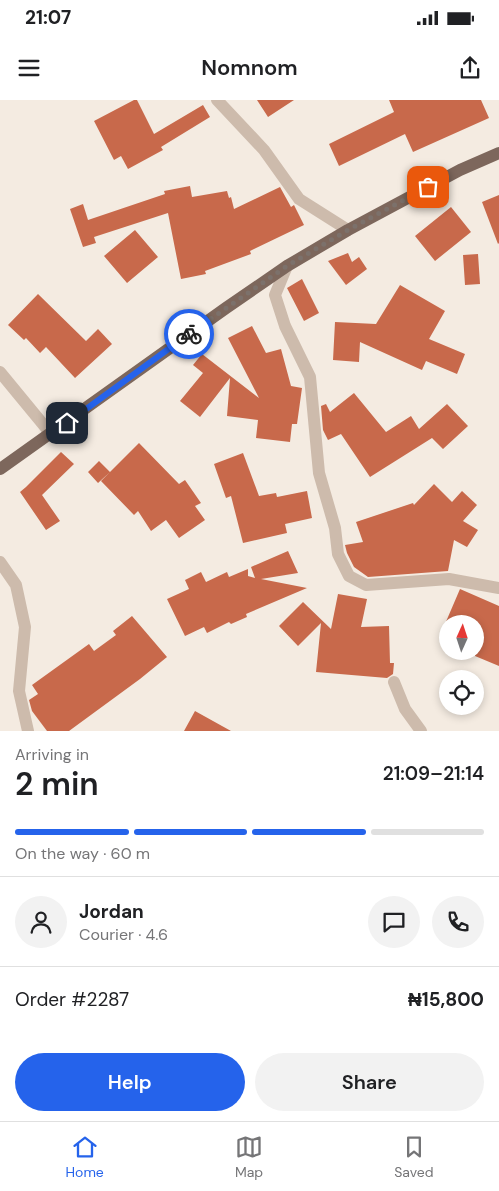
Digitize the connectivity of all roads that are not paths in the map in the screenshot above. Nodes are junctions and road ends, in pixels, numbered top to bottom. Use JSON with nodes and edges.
{"nodes":[{"id":1,"x":217,"y":100,"type":"edge"},
{"id":2,"x":499,"y":153,"type":"edge"},
{"id":3,"x":348,"y":230,"type":"junction"},
{"id":4,"x":287,"y":266,"type":"junction"},
{"id":5,"x":0,"y":372,"type":"edge"},
{"id":6,"x":51,"y":434,"type":"junction"},
{"id":7,"x":0,"y":469,"type":"edge"},
{"id":8,"x":0,"y":562,"type":"edge"},
{"id":9,"x":499,"y":588,"type":"edge"},
{"id":10,"x":394,"y":682,"type":"dead end"},
{"id":11,"x":28,"y":731,"type":"edge"},
{"id":12,"x":421,"y":731,"type":"edge"}],
"edges":[{"from":1,"to":3,"type":"street"},
{"from":2,"to":3,"type":"main road"},
{"from":3,"to":4,"type":"main road"},
{"from":4,"to":6,"type":"main road"},
{"from":4,"to":9,"type":"street"},
{"from":5,"to":6,"type":"street"},
{"from":6,"to":7,"type":"main road"},
{"from":8,"to":11,"type":"street"},
{"from":10,"to":12,"type":"street"}]}
